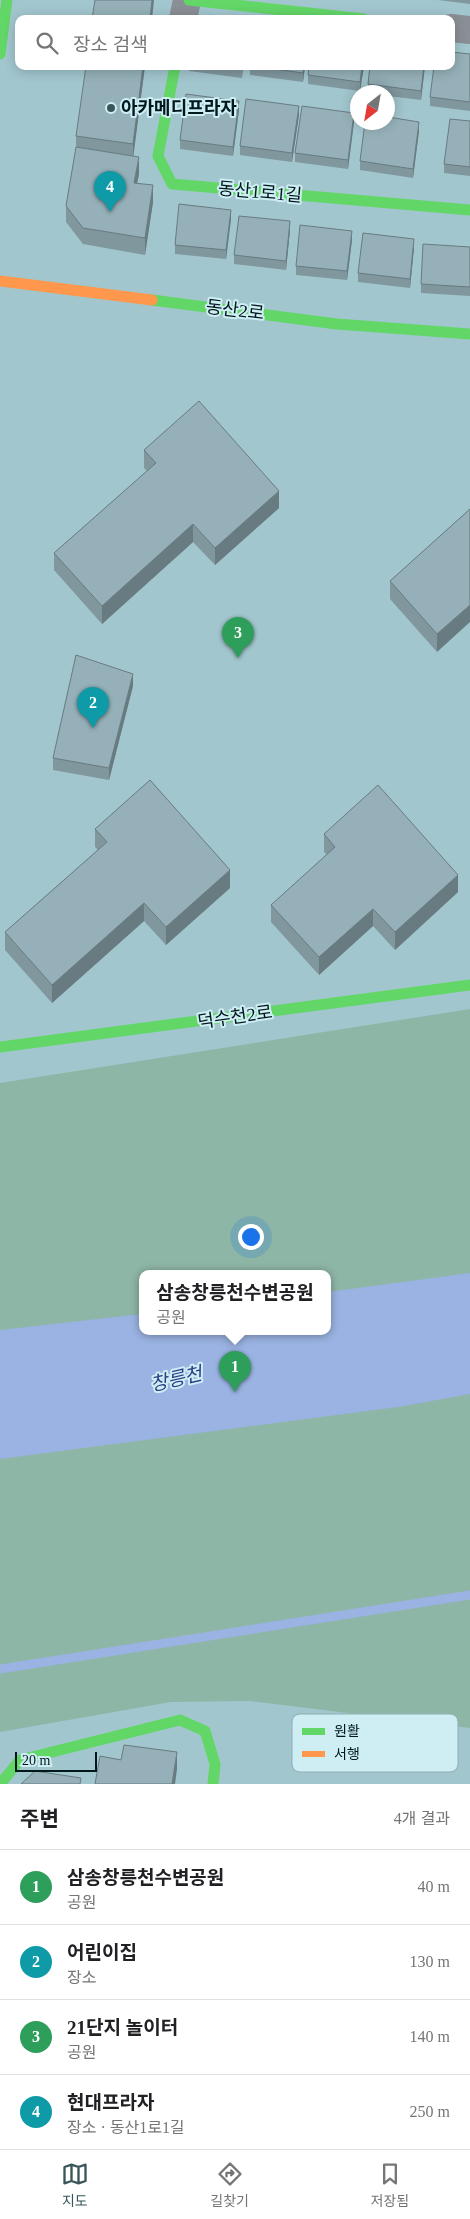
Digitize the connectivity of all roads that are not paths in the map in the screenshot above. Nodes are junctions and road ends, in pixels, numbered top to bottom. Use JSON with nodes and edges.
{"nodes":[{"id":1,"x":7,"y":0,"type":"edge"},
{"id":2,"x":188,"y":0,"type":"edge"},
{"id":3,"x":184,"y":15,"type":"edge"},
{"id":4,"x":327,"y":15,"type":"edge"},
{"id":5,"x":455,"y":28,"type":"edge"},
{"id":6,"x":470,"y":30,"type":"edge"},
{"id":7,"x":0,"y":54,"type":"edge"},
{"id":8,"x":174,"y":70,"type":"edge"},
{"id":9,"x":470,"y":210,"type":"edge"},
{"id":10,"x":0,"y":281,"type":"edge"},
{"id":11,"x":470,"y":334,"type":"edge"},
{"id":12,"x":470,"y":985,"type":"edge"},
{"id":13,"x":0,"y":1048,"type":"edge"},
{"id":14,"x":0,"y":1784,"type":"edge"},
{"id":15,"x":213,"y":1784,"type":"edge"}],
"edges":[{"from":1,"to":7,"type":"street"},
{"from":2,"to":3,"type":"street"},
{"from":2,"to":4,"type":"street"},
{"from":5,"to":6,"type":"street"},
{"from":8,"to":9,"type":"street","name":"동산1로1길"},
{"from":10,"to":11,"type":"street","name":"동산2로"},
{"from":12,"to":13,"type":"street","name":"덕수천2로"},
{"from":14,"to":15,"type":"street"}]}
